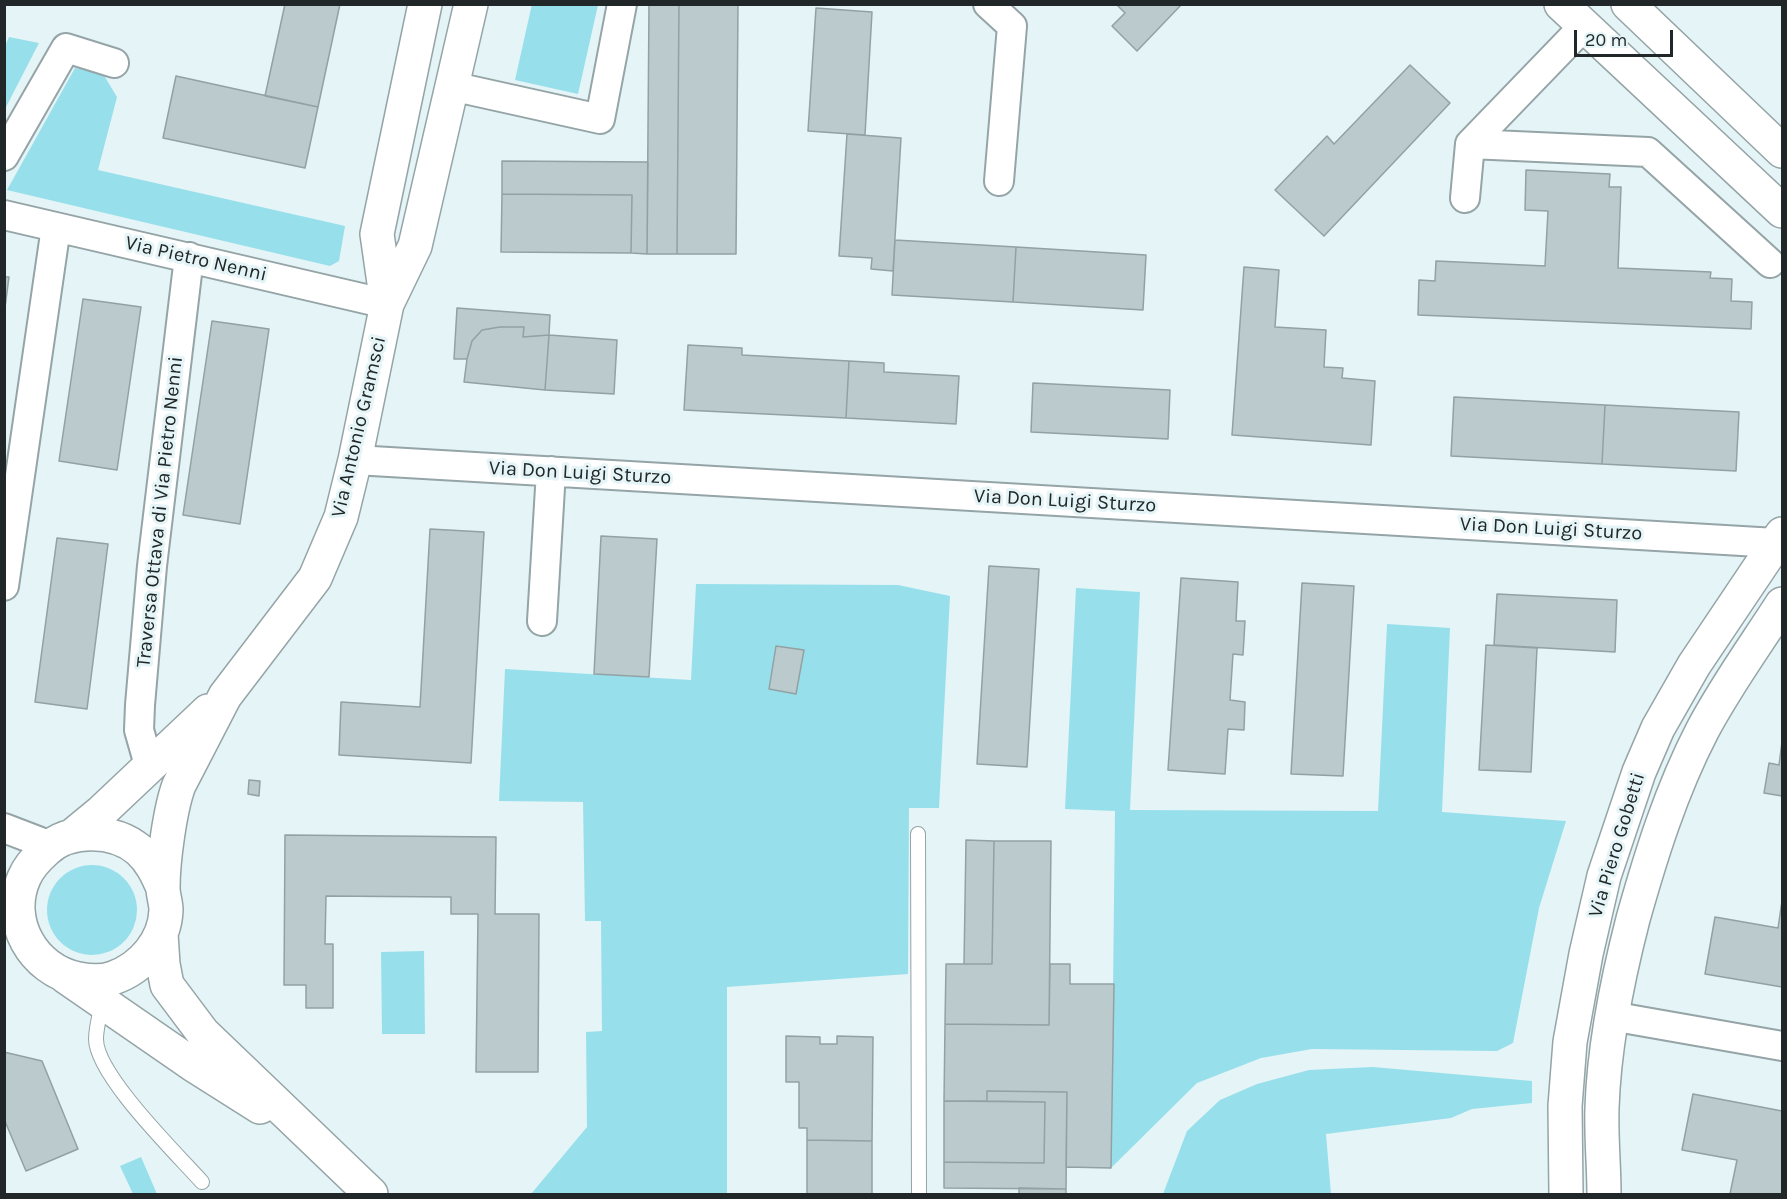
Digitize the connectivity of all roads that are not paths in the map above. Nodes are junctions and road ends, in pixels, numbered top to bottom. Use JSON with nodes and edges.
{"nodes":[{"id":1,"x":424,"y":4,"type":"edge"},
{"id":2,"x":471,"y":4,"type":"edge"},
{"id":3,"x":622,"y":4,"type":"edge"},
{"id":4,"x":988,"y":4,"type":"edge"},
{"id":5,"x":1628,"y":4,"type":"edge"},
{"id":6,"x":1572,"y":15,"type":"edge"},
{"id":7,"x":114,"y":63,"type":"dead end"},
{"id":8,"x":451,"y":86,"type":"junction"},
{"id":9,"x":1470,"y":144,"type":"junction"},
{"id":10,"x":1782,"y":151,"type":"edge"},
{"id":11,"x":4,"y":156,"type":"edge"},
{"id":12,"x":999,"y":181,"type":"dead end"},
{"id":13,"x":1464,"y":198,"type":"dead end"},
{"id":14,"x":1782,"y":211,"type":"edge"},
{"id":15,"x":4,"y":215,"type":"edge"},
{"id":16,"x":56,"y":227,"type":"junction"},
{"id":17,"x":189,"y":257,"type":"junction"},
{"id":18,"x":1770,"y":263,"type":"dead end"},
{"id":19,"x":387,"y":304,"type":"junction"},
{"id":20,"x":355,"y":460,"type":"junction"},
{"id":21,"x":551,"y":471,"type":"junction"},
{"id":22,"x":1779,"y":538,"type":"edge"},
{"id":23,"x":4,"y":586,"type":"edge"},
{"id":24,"x":1782,"y":604,"type":"edge"},
{"id":25,"x":542,"y":621,"type":"dead end"},
{"id":26,"x":225,"y":696,"type":"junction"},
{"id":27,"x":150,"y":765,"type":"junction"},
{"id":28,"x":4,"y":828,"type":"edge"},
{"id":29,"x":918,"y":834,"type":"dead end"},
{"id":30,"x":40,"y":853,"type":"edge"},
{"id":31,"x":163,"y":888,"type":"junction"},
{"id":32,"x":161,"y":934,"type":"junction"},
{"id":33,"x":4,"y":940,"type":"edge"},
{"id":34,"x":35,"y":955,"type":"junction"},
{"id":35,"x":65,"y":976,"type":"junction"},
{"id":36,"x":102,"y":1003,"type":"junction"},
{"id":37,"x":1611,"y":1016,"type":"junction"},
{"id":38,"x":1782,"y":1046,"type":"edge"},
{"id":39,"x":324,"y":1149,"type":"junction"},
{"id":40,"x":202,"y":1182,"type":"dead end"},
{"id":41,"x":371,"y":1194,"type":"edge"},
{"id":42,"x":919,"y":1194,"type":"edge"},
{"id":43,"x":1566,"y":1194,"type":"edge"},
{"id":44,"x":1605,"y":1194,"type":"edge"}],
"edges":[{"from":1,"to":19,"type":"street","name":"Via Antonio Gramsci"},
{"from":2,"to":8,"type":"street","name":"Via Antonio Gramsci"},
{"from":3,"to":8,"type":"street"},
{"from":4,"to":12,"type":"street"},
{"from":5,"to":10,"type":"street"},
{"from":6,"to":9,"type":"street"},
{"from":6,"to":14,"type":"street"},
{"from":7,"to":11,"type":"street"},
{"from":8,"to":19,"type":"street","name":"Via Antonio Gramsci"},
{"from":9,"to":13,"type":"street"},
{"from":9,"to":18,"type":"street"},
{"from":15,"to":16,"type":"street","name":"Via Pietro Nenni"},
{"from":16,"to":17,"type":"street","name":"Via Pietro Nenni"},
{"from":16,"to":23,"type":"street"},
{"from":17,"to":19,"type":"street","name":"Via Pietro Nenni"},
{"from":17,"to":27,"type":"street","name":"Traversa Ottava di Via Pietro Nenni"},
{"from":19,"to":20,"type":"street","name":"Via Antonio Gramsci"},
{"from":20,"to":21,"type":"street","name":"Via Don Luigi Sturzo"},
{"from":20,"to":26,"type":"street","name":"Via Antonio Gramsci"},
{"from":21,"to":22,"type":"street","name":"Via Don Luigi Sturzo"},
{"from":21,"to":25,"type":"street"},
{"from":22,"to":43,"type":"street","name":"Via Piero Gobetti"},
{"from":24,"to":37,"type":"street","name":"Via Piero Gobetti"},
{"from":26,"to":27,"type":"street"},
{"from":26,"to":31,"type":"street"},
{"from":27,"to":30,"type":"street"},
{"from":28,"to":30,"type":"street"},
{"from":29,"to":42,"type":"lane"},
{"from":30,"to":31,"type":"street"},
{"from":30,"to":34,"type":"street"},
{"from":31,"to":32,"type":"street"},
{"from":32,"to":35,"type":"street"},
{"from":32,"to":39,"type":"street"},
{"from":33,"to":34,"type":"street"},
{"from":34,"to":35,"type":"street"},
{"from":35,"to":36,"type":"street"},
{"from":36,"to":39,"type":"street"},
{"from":36,"to":40,"type":"lane"},
{"from":37,"to":38,"type":"street"},
{"from":37,"to":44,"type":"street","name":"Via Piero Gobetti"},
{"from":39,"to":41,"type":"street"}]}
